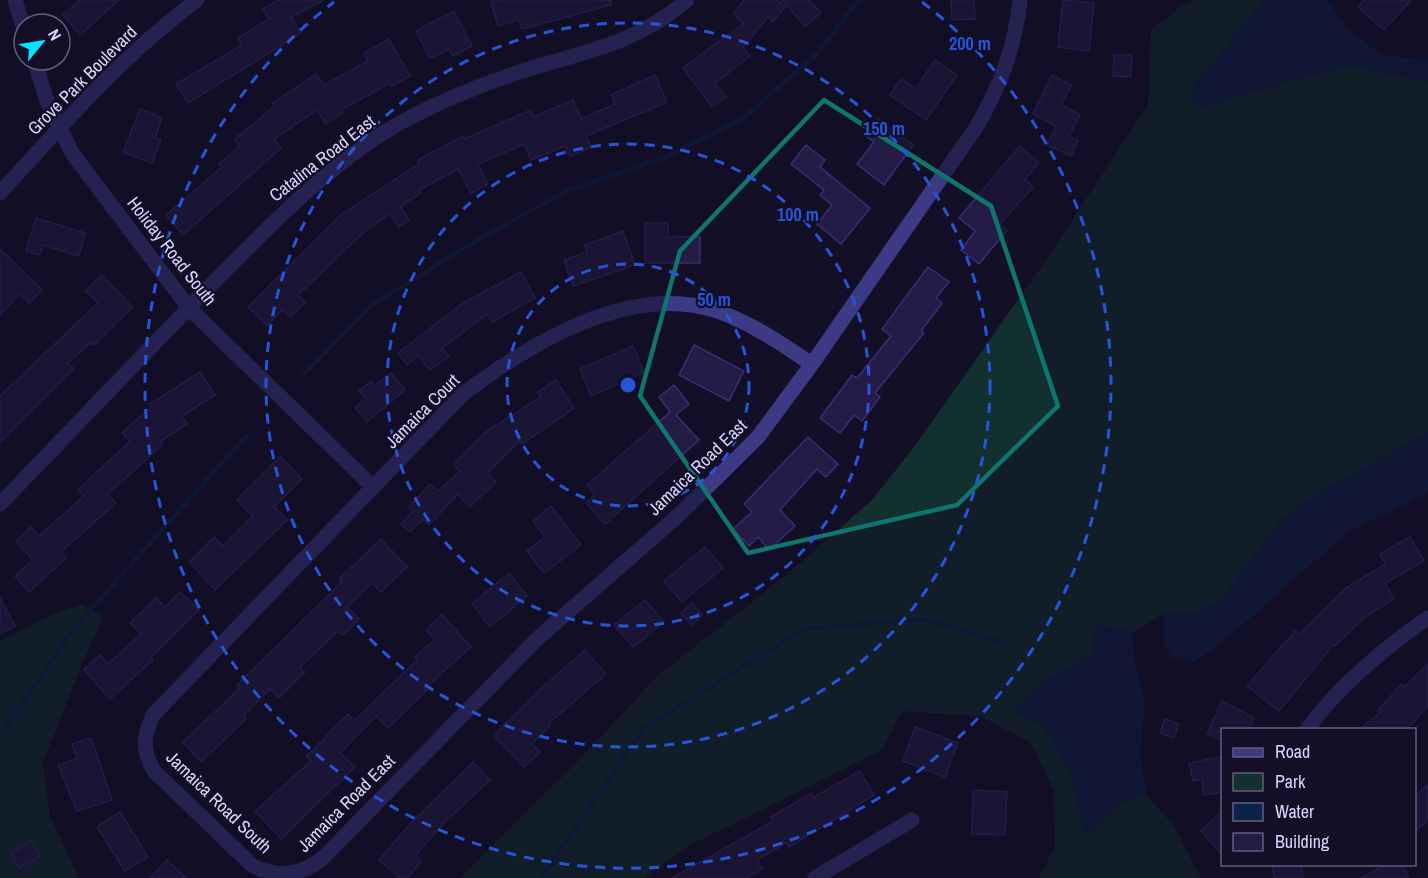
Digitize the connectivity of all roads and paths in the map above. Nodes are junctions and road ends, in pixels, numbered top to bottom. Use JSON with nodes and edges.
{"nodes":[{"id":1,"x":197,"y":0,"type":"edge"},
{"id":2,"x":687,"y":0,"type":"edge"},
{"id":3,"x":1020,"y":0,"type":"edge"},
{"id":4,"x":38,"y":72,"type":"edge"},
{"id":5,"x":60,"y":128,"type":"junction"},
{"id":6,"x":0,"y":193,"type":"edge"},
{"id":7,"x":189,"y":308,"type":"junction"},
{"id":8,"x":812,"y":364,"type":"junction"},
{"id":9,"x":373,"y":487,"type":"junction"},
{"id":10,"x":0,"y":504,"type":"edge"},
{"id":11,"x":1428,"y":618,"type":"edge"},
{"id":12,"x":1308,"y":728,"type":"edge"},
{"id":13,"x":144,"y":736,"type":"joint"},
{"id":14,"x":912,"y":820,"type":"dead end"},
{"id":15,"x":289,"y":876,"type":"joint"},
{"id":16,"x":815,"y":878,"type":"edge"}],
"edges":[{"from":1,"to":5,"type":"street","name":"Grove Park Boulevard"},
{"from":2,"to":7,"type":"street","name":"Catalina Road East"},
{"from":3,"to":8,"type":"street","name":"Jamaica Road East"},
{"from":4,"to":5,"type":"street","name":"Holiday Road South"},
{"from":5,"to":6,"type":"street","name":"Grove Park Boulevard"},
{"from":5,"to":7,"type":"street","name":"Holiday Road South"},
{"from":7,"to":9,"type":"street","name":"Holiday Road South"},
{"from":7,"to":10,"type":"street","name":"Catalina Road East"},
{"from":8,"to":9,"type":"street","name":"Jamaica Court"},
{"from":8,"to":15,"type":"street","name":"Jamaica Road East"},
{"from":9,"to":13,"type":"street","name":"Jamaica Court"},
{"from":11,"to":12,"type":"street"},
{"from":13,"to":15,"type":"street","name":"Jamaica Road South"},
{"from":14,"to":16,"type":"street"}]}
